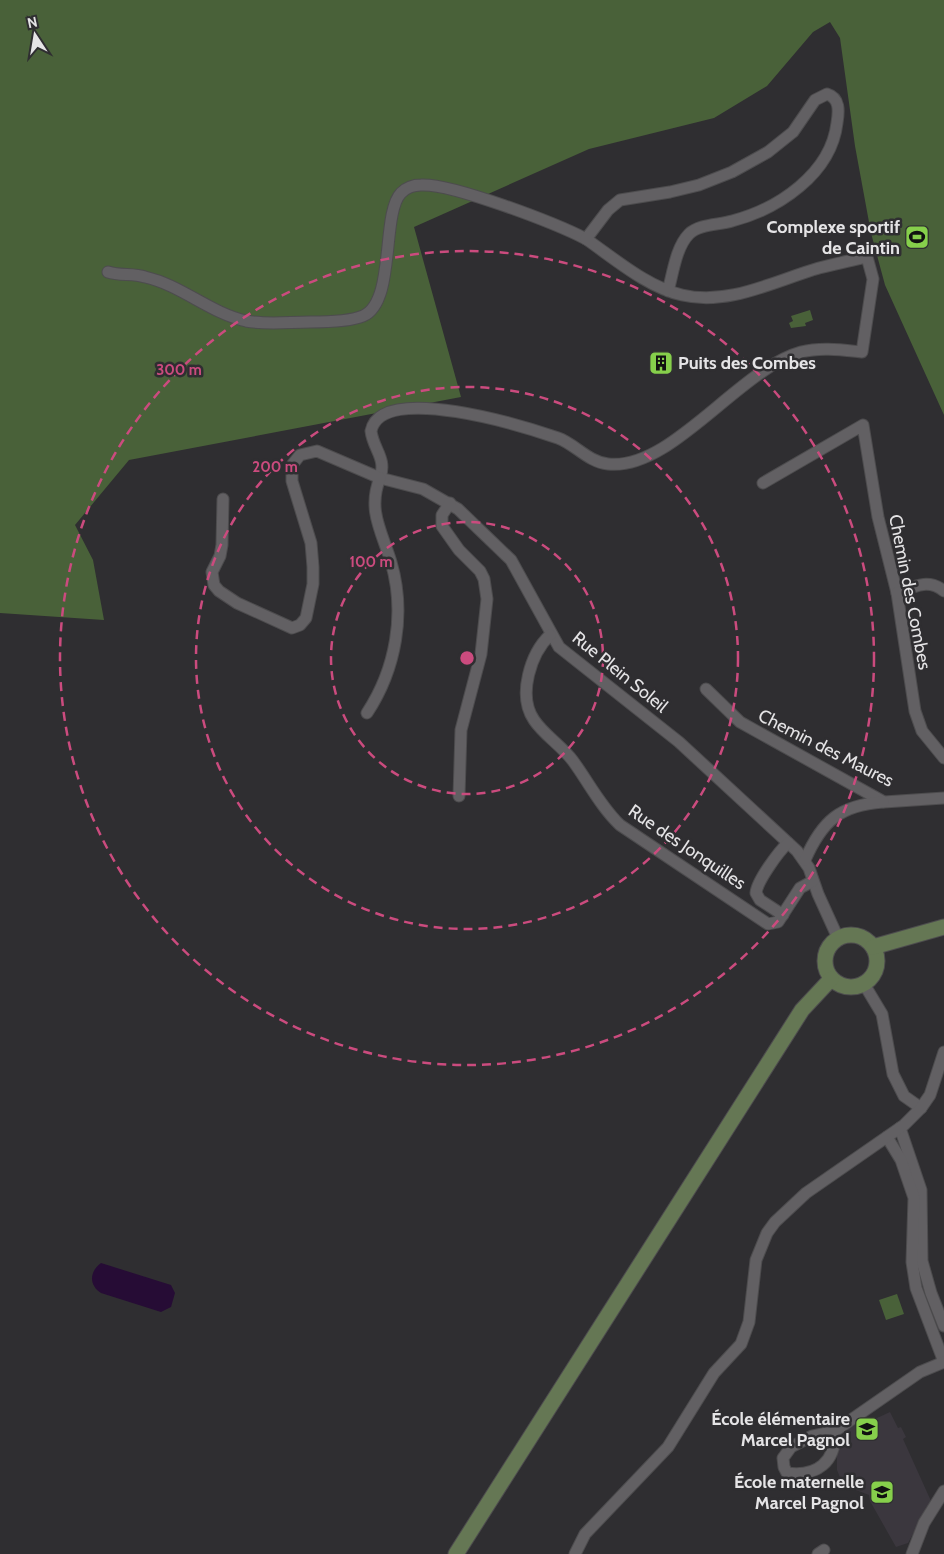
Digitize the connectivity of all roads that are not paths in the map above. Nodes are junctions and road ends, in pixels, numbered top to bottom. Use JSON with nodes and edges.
{"nodes":[{"id":1,"x":586,"y":239,"type":"junction"},
{"id":2,"x":108,"y":272,"type":"dead end"},
{"id":3,"x":668,"y":290,"type":"junction"},
{"id":4,"x":380,"y":478,"type":"junction"},
{"id":5,"x":763,"y":482,"type":"dead end"},
{"id":6,"x":223,"y":499,"type":"dead end"},
{"id":7,"x":450,"y":503,"type":"junction"},
{"id":8,"x":944,"y":591,"type":"edge"},
{"id":9,"x":897,"y":593,"type":"junction"},
{"id":10,"x":550,"y":635,"type":"junction"},
{"id":11,"x":706,"y":690,"type":"dead end"},
{"id":12,"x":367,"y":713,"type":"dead end"},
{"id":13,"x":944,"y":758,"type":"edge"},
{"id":14,"x":459,"y":796,"type":"dead end"},
{"id":15,"x":944,"y":798,"type":"edge"},
{"id":16,"x":884,"y":802,"type":"junction"},
{"id":17,"x":788,"y":844,"type":"junction"},
{"id":18,"x":804,"y":860,"type":"junction"},
{"id":19,"x":814,"y":881,"type":"junction"},
{"id":20,"x":783,"y":915,"type":"junction"},
{"id":21,"x":944,"y":927,"type":"edge"},
{"id":22,"x":838,"y":938,"type":"junction"},
{"id":23,"x":872,"y":947,"type":"junction"},
{"id":24,"x":831,"y":979,"type":"junction"},
{"id":25,"x":864,"y":984,"type":"junction"},
{"id":26,"x":944,"y":1052,"type":"edge"},
{"id":27,"x":920,"y":1108,"type":"junction"},
{"id":28,"x":900,"y":1128,"type":"junction"},
{"id":29,"x":887,"y":1137,"type":"junction"},
{"id":30,"x":944,"y":1326,"type":"edge"},
{"id":31,"x":944,"y":1362,"type":"edge"},
{"id":32,"x":835,"y":1431,"type":"junction"},
{"id":33,"x":944,"y":1490,"type":"edge"},
{"id":34,"x":456,"y":1554,"type":"edge"},
{"id":35,"x":575,"y":1554,"type":"edge"},
{"id":36,"x":912,"y":1554,"type":"edge"}],
"edges":[{"from":1,"to":2,"type":"street"},
{"from":1,"to":3,"type":"street"},
{"from":1,"to":3,"type":"street"},
{"from":3,"to":4,"type":"street"},
{"from":4,"to":6,"type":"street","name":"Rue Plein Soleil"},
{"from":4,"to":7,"type":"street","name":"Rue Plein Soleil"},
{"from":4,"to":12,"type":"street"},
{"from":5,"to":9,"type":"street","name":"Chemin des Combes"},
{"from":7,"to":10,"type":"street","name":"Rue Plein Soleil"},
{"from":7,"to":14,"type":"street"},
{"from":8,"to":9,"type":"street"},
{"from":9,"to":13,"type":"street","name":"Chemin des Combes"},
{"from":10,"to":17,"type":"street","name":"Rue Plein Soleil"},
{"from":10,"to":20,"type":"street","name":"Rue des Jonquilles"},
{"from":11,"to":16,"type":"street","name":"Chemin des Maures"},
{"from":15,"to":16,"type":"street","name":"Chemin des Maures"},
{"from":16,"to":18,"type":"street"},
{"from":17,"to":18,"type":"street","name":"Rue Plein Soleil"},
{"from":17,"to":20,"type":"street"},
{"from":18,"to":19,"type":"street","name":"Rue Plein Soleil"},
{"from":19,"to":20,"type":"street"},
{"from":19,"to":22,"type":"street","name":"Rue Plein Soleil"},
{"from":21,"to":23,"type":"main road"},
{"from":22,"to":23,"type":"main road"},
{"from":22,"to":24,"type":"main road"},
{"from":23,"to":25,"type":"main road"},
{"from":24,"to":25,"type":"main road"},
{"from":24,"to":34,"type":"main road"},
{"from":25,"to":27,"type":"street"},
{"from":26,"to":27,"type":"street"},
{"from":27,"to":28,"type":"street"},
{"from":28,"to":29,"type":"street"},
{"from":28,"to":30,"type":"street"},
{"from":29,"to":31,"type":"street"},
{"from":29,"to":35,"type":"street"},
{"from":31,"to":32,"type":"street"},
{"from":32,"to":32,"type":"street"},
{"from":33,"to":36,"type":"street"}]}
